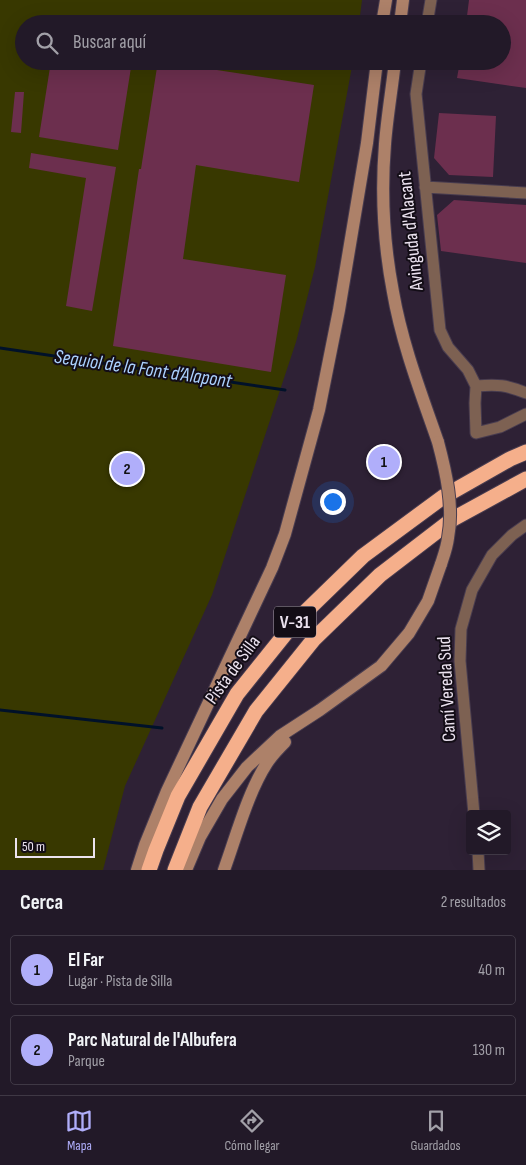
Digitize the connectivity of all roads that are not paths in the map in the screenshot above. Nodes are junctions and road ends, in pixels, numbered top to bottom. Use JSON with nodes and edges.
{"nodes":[{"id":1,"x":386,"y":0,"type":"edge"},
{"id":2,"x":403,"y":0,"type":"edge"},
{"id":3,"x":430,"y":0,"type":"edge"},
{"id":4,"x":384,"y":15,"type":"edge"},
{"id":5,"x":401,"y":15,"type":"edge"},
{"id":6,"x":428,"y":15,"type":"edge"},
{"id":7,"x":377,"y":70,"type":"edge"},
{"id":8,"x":394,"y":70,"type":"edge"},
{"id":9,"x":420,"y":70,"type":"edge"},
{"id":10,"x":425,"y":187,"type":"junction"},
{"id":11,"x":526,"y":193,"type":"edge"},
{"id":12,"x":476,"y":386,"type":"junction"},
{"id":13,"x":526,"y":393,"type":"edge"},
{"id":14,"x":526,"y":414,"type":"edge"},
{"id":15,"x":526,"y":452,"type":"edge"},
{"id":16,"x":526,"y":479,"type":"edge"},
{"id":17,"x":526,"y":525,"type":"edge"},
{"id":18,"x":320,"y":710,"type":"junction"},
{"id":19,"x":474,"y":810,"type":"edge"},
{"id":20,"x":478,"y":855,"type":"edge"},
{"id":21,"x":137,"y":870,"type":"edge"},
{"id":22,"x":149,"y":870,"type":"edge"},
{"id":23,"x":174,"y":870,"type":"edge"},
{"id":24,"x":186,"y":870,"type":"edge"},
{"id":25,"x":224,"y":870,"type":"edge"},
{"id":26,"x":480,"y":870,"type":"edge"}],
"edges":[{"from":1,"to":4,"type":"main road"},
{"from":2,"to":5,"type":"main road"},
{"from":3,"to":6,"type":"street"},
{"from":7,"to":21,"type":"main road"},
{"from":8,"to":18,"type":"main road","bridge":true},
{"from":9,"to":10,"type":"street","name":"Avinguda d'Alacant"},
{"from":10,"to":11,"type":"street"},
{"from":10,"to":12,"type":"street","name":"Avinguda d'Alacant"},
{"from":12,"to":13,"type":"street"},
{"from":12,"to":14,"type":"street"},
{"from":15,"to":22,"type":"highway","name":"Pista de Silla","number":"V-31"},
{"from":16,"to":23,"type":"highway","number":"V-31"},
{"from":17,"to":19,"type":"street","name":"Camí Vereda Sud"},
{"from":18,"to":24,"type":"main road"},
{"from":18,"to":25,"type":"main road"},
{"from":20,"to":26,"type":"street"}]}
